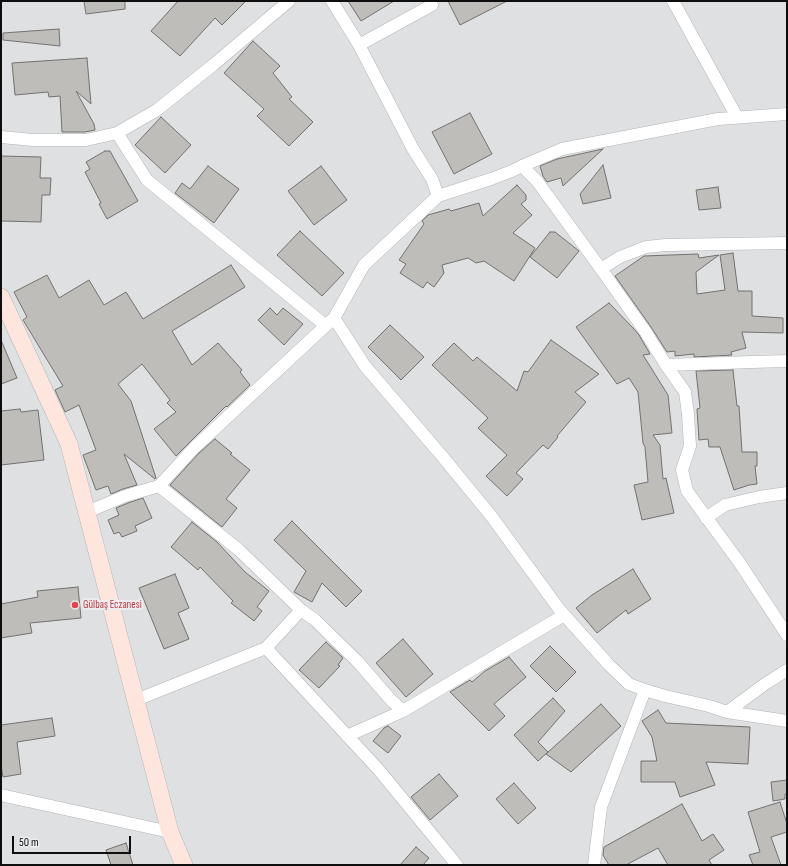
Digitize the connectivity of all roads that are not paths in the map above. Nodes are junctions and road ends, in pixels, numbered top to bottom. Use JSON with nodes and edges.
{"nodes":[{"id":1,"x":288,"y":1,"type":"edge"},
{"id":2,"x":332,"y":1,"type":"edge"},
{"id":3,"x":673,"y":1,"type":"edge"},
{"id":4,"x":432,"y":5,"type":"dead end"},
{"id":5,"x":358,"y":45,"type":"junction"},
{"id":6,"x":787,"y":114,"type":"edge"},
{"id":7,"x":737,"y":118,"type":"junction"},
{"id":8,"x":117,"y":133,"type":"junction"},
{"id":9,"x":1,"y":137,"type":"edge"},
{"id":10,"x":522,"y":166,"type":"junction"},
{"id":11,"x":438,"y":196,"type":"junction"},
{"id":12,"x":787,"y":243,"type":"edge"},
{"id":13,"x":601,"y":269,"type":"junction"},
{"id":14,"x":1,"y":297,"type":"edge"},
{"id":15,"x":330,"y":321,"type":"junction"},
{"id":16,"x":787,"y":360,"type":"edge"},
{"id":17,"x":666,"y":365,"type":"junction"},
{"id":18,"x":159,"y":486,"type":"junction"},
{"id":19,"x":787,"y":493,"type":"edge"},
{"id":20,"x":87,"y":512,"type":"junction"},
{"id":21,"x":706,"y":518,"type":"junction"},
{"id":22,"x":301,"y":610,"type":"junction"},
{"id":23,"x":564,"y":615,"type":"junction"},
{"id":24,"x":787,"y":635,"type":"edge"},
{"id":25,"x":266,"y":648,"type":"junction"},
{"id":26,"x":787,"y":670,"type":"edge"},
{"id":27,"x":645,"y":690,"type":"junction"},
{"id":28,"x":136,"y":700,"type":"junction"},
{"id":29,"x":403,"y":712,"type":"junction"},
{"id":30,"x":727,"y":712,"type":"junction"},
{"id":31,"x":787,"y":721,"type":"edge"},
{"id":32,"x":347,"y":736,"type":"junction"},
{"id":33,"x":1,"y":796,"type":"edge"},
{"id":34,"x":170,"y":832,"type":"junction"},
{"id":35,"x":184,"y":865,"type":"edge"},
{"id":36,"x":457,"y":865,"type":"edge"},
{"id":37,"x":594,"y":865,"type":"edge"}],
"edges":[{"from":1,"to":8,"type":"street"},
{"from":2,"to":5,"type":"street"},
{"from":3,"to":7,"type":"street"},
{"from":4,"to":5,"type":"street"},
{"from":5,"to":11,"type":"street"},
{"from":6,"to":7,"type":"street"},
{"from":7,"to":10,"type":"street"},
{"from":8,"to":9,"type":"street"},
{"from":8,"to":15,"type":"street"},
{"from":10,"to":11,"type":"street"},
{"from":10,"to":13,"type":"street"},
{"from":11,"to":15,"type":"street"},
{"from":12,"to":13,"type":"street"},
{"from":13,"to":17,"type":"street"},
{"from":14,"to":20,"type":"street"},
{"from":15,"to":18,"type":"street"},
{"from":15,"to":23,"type":"street"},
{"from":16,"to":17,"type":"street"},
{"from":17,"to":21,"type":"street"},
{"from":18,"to":20,"type":"street"},
{"from":18,"to":22,"type":"street"},
{"from":19,"to":21,"type":"street"},
{"from":20,"to":28,"type":"street"},
{"from":21,"to":24,"type":"street"},
{"from":22,"to":25,"type":"street"},
{"from":22,"to":29,"type":"street"},
{"from":23,"to":27,"type":"street"},
{"from":23,"to":29,"type":"street"},
{"from":25,"to":28,"type":"street"},
{"from":25,"to":32,"type":"street"},
{"from":26,"to":30,"type":"street"},
{"from":27,"to":30,"type":"street"},
{"from":27,"to":37,"type":"street"},
{"from":28,"to":34,"type":"street"},
{"from":29,"to":32,"type":"street"},
{"from":30,"to":31,"type":"street"},
{"from":32,"to":36,"type":"street"},
{"from":33,"to":34,"type":"street"},
{"from":34,"to":35,"type":"street"}]}
